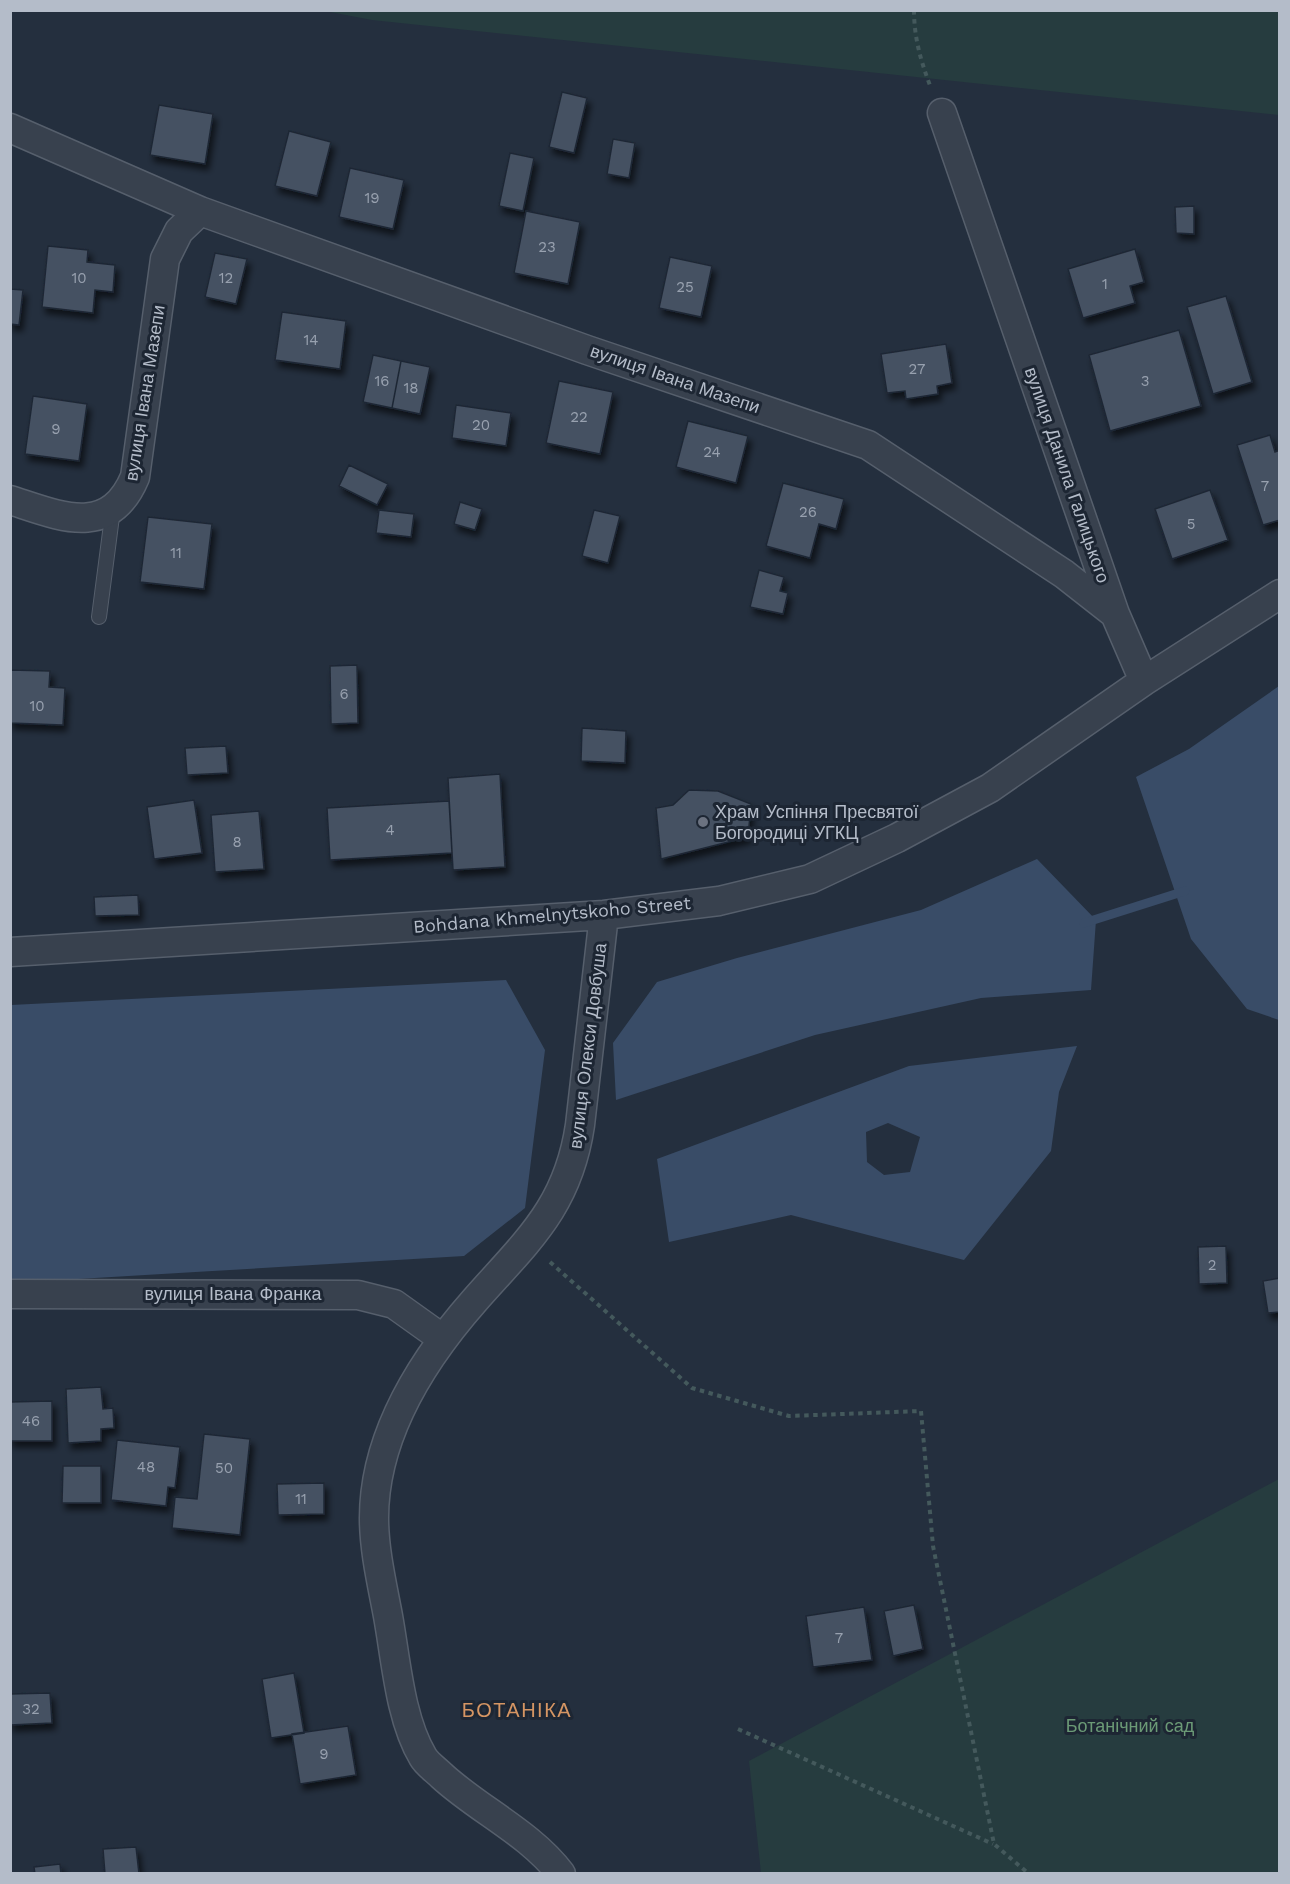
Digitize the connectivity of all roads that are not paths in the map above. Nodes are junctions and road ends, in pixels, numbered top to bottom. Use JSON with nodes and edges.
{"nodes":[{"id":1,"x":942,"y":114,"type":"road end"},
{"id":2,"x":10,"y":128,"type":"edge"},
{"id":3,"x":200,"y":211,"type":"junction"},
{"id":4,"x":10,"y":500,"type":"edge"},
{"id":5,"x":113,"y":509,"type":"junction"},
{"id":6,"x":1280,"y":594,"type":"edge"},
{"id":7,"x":1115,"y":614,"type":"junction"},
{"id":8,"x":99,"y":617,"type":"dead end"},
{"id":9,"x":1144,"y":681,"type":"junction"},
{"id":10,"x":604,"y":915,"type":"junction"},
{"id":11,"x":10,"y":952,"type":"edge"},
{"id":12,"x":10,"y":1293,"type":"edge"},
{"id":13,"x":443,"y":1339,"type":"junction"},
{"id":14,"x":561,"y":1874,"type":"edge"}],
"edges":[{"from":1,"to":7,"type":"street","name":"вулиця Данила Галицького"},
{"from":2,"to":3,"type":"street","name":"вулиця Івана Мазепи"},
{"from":3,"to":5,"type":"street","name":"вулиця Івана Мазепи"},
{"from":3,"to":7,"type":"street","name":"вулиця Івана Мазепи"},
{"from":4,"to":5,"type":"street"},
{"from":5,"to":8,"type":"lane"},
{"from":6,"to":9,"type":"street"},
{"from":7,"to":9,"type":"street","name":"вулиця Данила Галицького"},
{"from":9,"to":10,"type":"street","name":"Bohdana Khmelnytskoho Street"},
{"from":10,"to":11,"type":"street","name":"Bohdana Khmelnytskoho Street"},
{"from":10,"to":13,"type":"street","name":"вулиця Олекси Довбуша"},
{"from":12,"to":13,"type":"street","name":"вулиця Івана Франка"},
{"from":13,"to":14,"type":"street","name":"вулиця Олекси Довбуша"}]}
